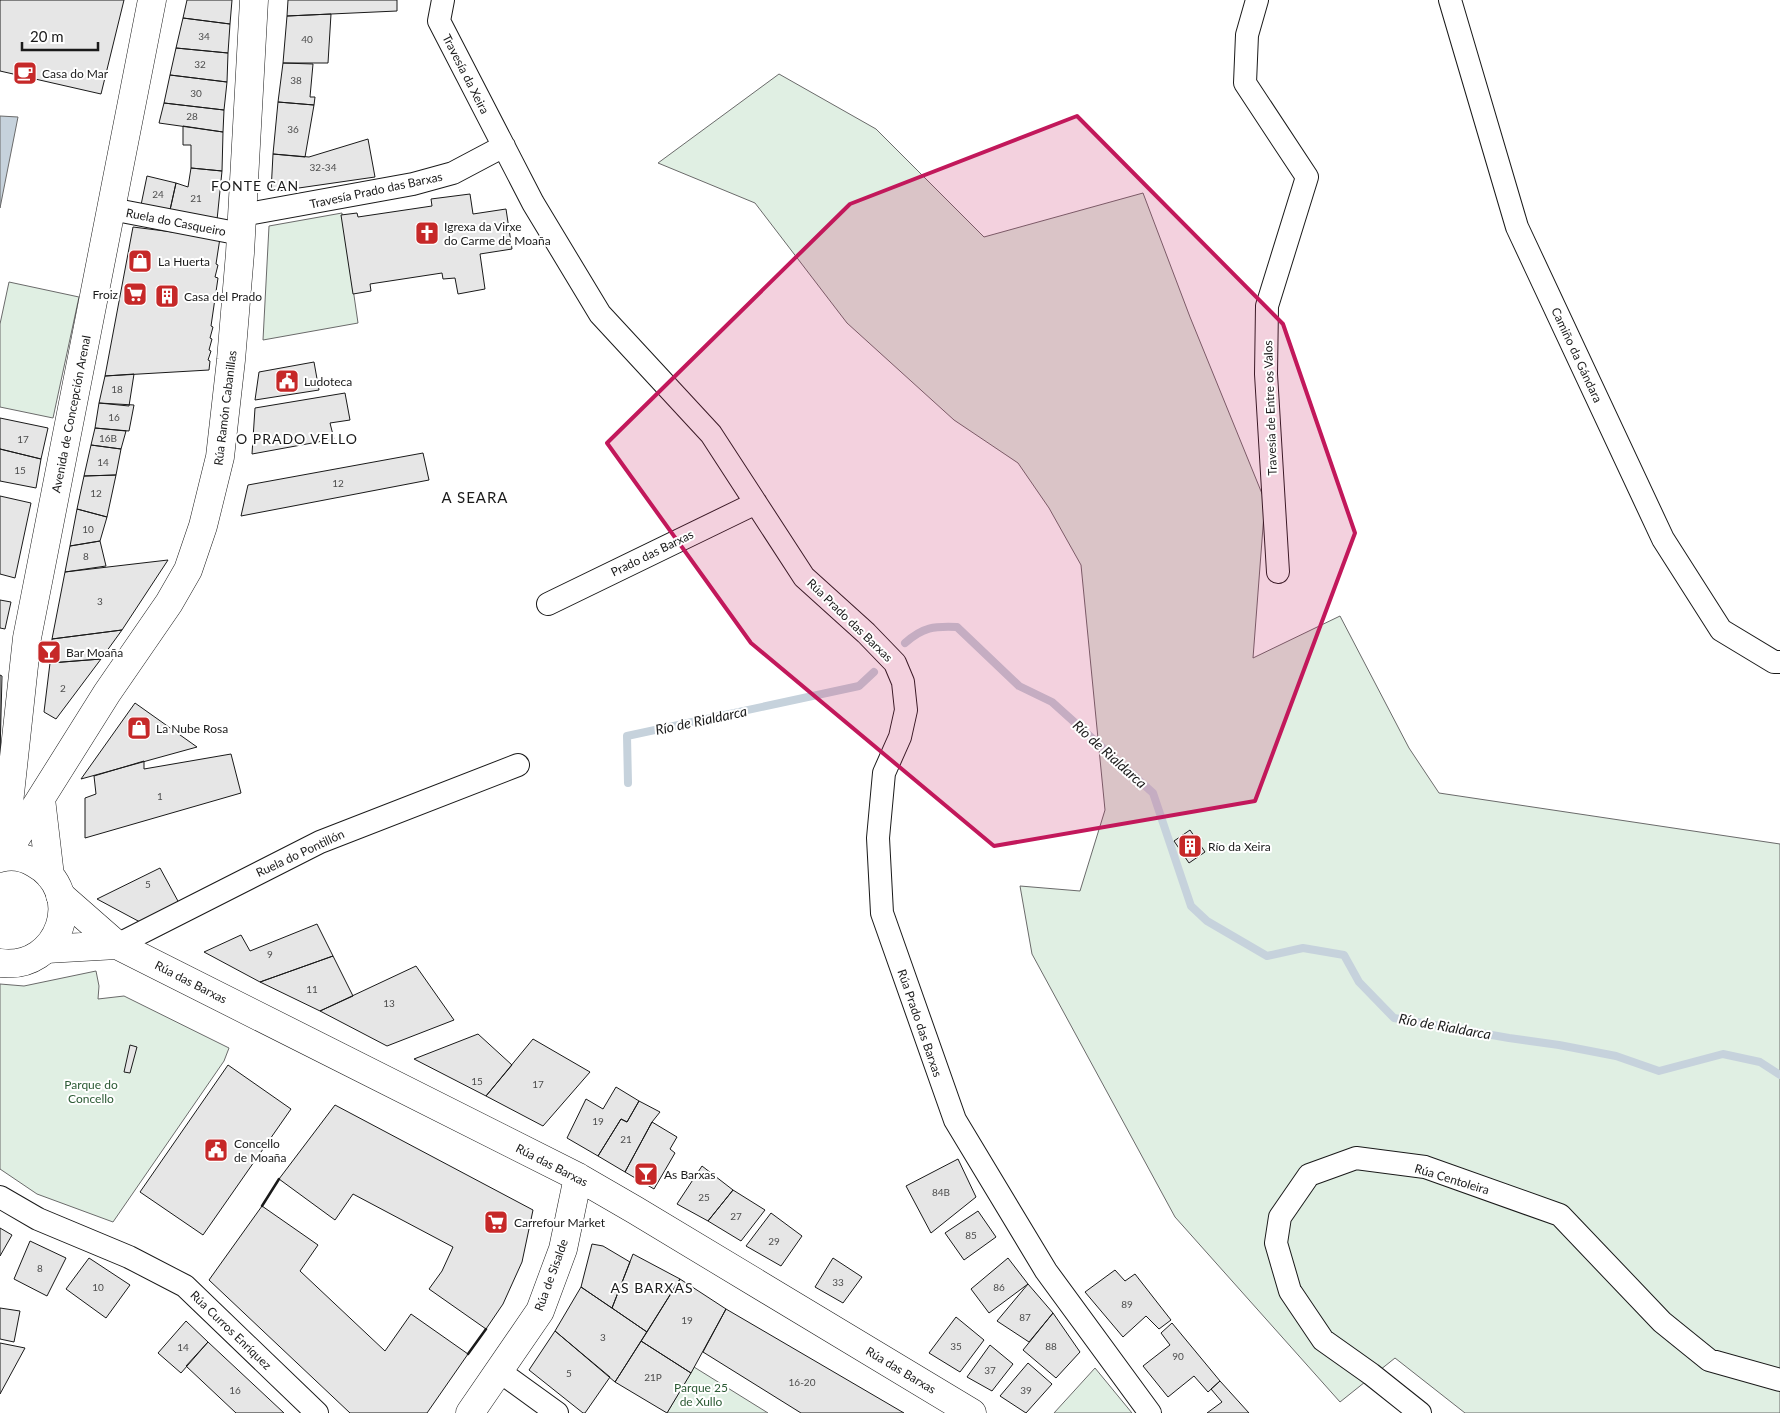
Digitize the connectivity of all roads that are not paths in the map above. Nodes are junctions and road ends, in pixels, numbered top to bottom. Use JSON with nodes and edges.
{"nodes":[{"id":1,"x":152,"y":0,"type":"edge"},
{"id":2,"x":254,"y":0,"type":"edge"},
{"id":3,"x":443,"y":0,"type":"edge"},
{"id":4,"x":1257,"y":0,"type":"edge"},
{"id":5,"x":1450,"y":0,"type":"edge"},
{"id":6,"x":504,"y":146,"type":"junction"},
{"id":7,"x":111,"y":209,"type":"junction"},
{"id":8,"x":241,"y":225,"type":"junction"},
{"id":9,"x":756,"y":503,"type":"junction"},
{"id":10,"x":1278,"y":572,"type":"dead end"},
{"id":11,"x":548,"y":604,"type":"dead end"},
{"id":12,"x":1780,"y":662,"type":"edge"},
{"id":13,"x":518,"y":765,"type":"dead end"},
{"id":14,"x":41,"y":799,"type":"junction"},
{"id":15,"x":0,"y":829,"type":"edge"},
{"id":16,"x":2,"y":857,"type":"edge"},
{"id":17,"x":55,"y":885,"type":"junction"},
{"id":18,"x":117,"y":945,"type":"junction"},
{"id":19,"x":46,"y":949,"type":"junction"},
{"id":20,"x":0,"y":963,"type":"edge"},
{"id":21,"x":578,"y":1178,"type":"junction"},
{"id":22,"x":0,"y":1197,"type":"edge"},
{"id":23,"x":499,"y":1371,"type":"junction"},
{"id":24,"x":1780,"y":1380,"type":"edge"},
{"id":25,"x":1415,"y":1409,"type":"edge"},
{"id":26,"x":317,"y":1413,"type":"edge"},
{"id":27,"x":470,"y":1413,"type":"edge"},
{"id":28,"x":557,"y":1413,"type":"edge"},
{"id":29,"x":972,"y":1413,"type":"edge"},
{"id":30,"x":1150,"y":1413,"type":"edge"}],
"edges":[{"from":1,"to":7,"type":"street","name":"Avenida de Concepción Arenal"},
{"from":2,"to":8,"type":"street","name":"Rúa Ramón Cabanillas"},
{"from":3,"to":6,"type":"street","name":"Travesía da Xeira"},
{"from":4,"to":10,"type":"street","name":"Travesía de Entre os Valos"},
{"from":5,"to":12,"type":"street","name":"Camiño da Gándara"},
{"from":6,"to":8,"type":"street","name":"Travesía Prado das Barxas"},
{"from":6,"to":9,"type":"street","name":"Rúa Prado das Barxas"},
{"from":7,"to":8,"type":"street","name":"Ruela do Casqueiro"},
{"from":7,"to":15,"type":"street","name":"Avenida de Concepción Arenal"},
{"from":8,"to":14,"type":"street","name":"Rúa Ramón Cabanillas"},
{"from":9,"to":11,"type":"street","name":"Prado das Barxas"},
{"from":9,"to":30,"type":"street","name":"Rúa Prado das Barxas"},
{"from":13,"to":18,"type":"street","name":"Ruela do Pontillón"},
{"from":14,"to":16,"type":"street","name":"Rúa Ramón Cabanillas"},
{"from":14,"to":17,"type":"street"},
{"from":16,"to":17,"type":"street","name":"Rúa das Barxas"},
{"from":17,"to":18,"type":"street","name":"Rúa das Barxas"},
{"from":17,"to":19,"type":"street"},
{"from":18,"to":19,"type":"street"},
{"from":18,"to":21,"type":"street","name":"Rúa das Barxas"},
{"from":19,"to":20,"type":"street"},
{"from":21,"to":23,"type":"street","name":"Rúa de Sisalde"},
{"from":21,"to":29,"type":"street","name":"Rúa das Barxas"},
{"from":22,"to":26,"type":"street","name":"Rúa Curros Enríquez"},
{"from":23,"to":27,"type":"street","name":"Rúa de Sisalde"},
{"from":23,"to":28,"type":"street"},
{"from":24,"to":25,"type":"street","name":"Rúa Centoleira"}]}
